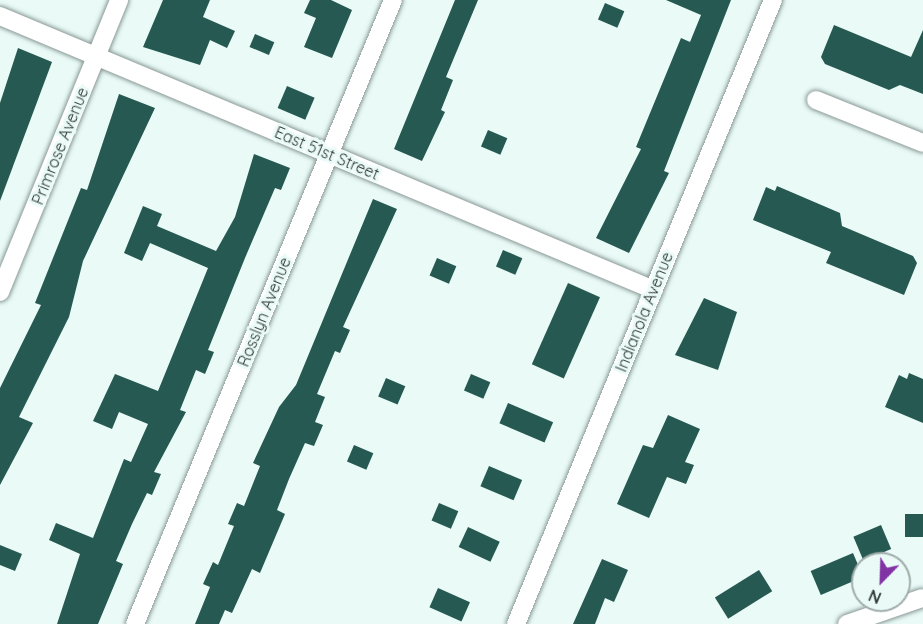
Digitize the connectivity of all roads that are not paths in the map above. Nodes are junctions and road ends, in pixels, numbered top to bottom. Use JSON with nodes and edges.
{"nodes":[{"id":1,"x":119,"y":0,"type":"edge"},
{"id":2,"x":393,"y":0,"type":"edge"},
{"id":3,"x":773,"y":0,"type":"edge"},
{"id":4,"x":0,"y":16,"type":"edge"},
{"id":5,"x":96,"y":56,"type":"junction"},
{"id":6,"x":816,"y":100,"type":"dead end"},
{"id":7,"x":923,"y":143,"type":"edge"},
{"id":8,"x":329,"y":154,"type":"junction"},
{"id":9,"x":654,"y":290,"type":"junction"},
{"id":10,"x":0,"y":292,"type":"edge"},
{"id":11,"x":922,"y":598,"type":"edge"},
{"id":12,"x":135,"y":624,"type":"edge"},
{"id":13,"x":516,"y":624,"type":"edge"},
{"id":14,"x":847,"y":624,"type":"edge"}],
"edges":[{"from":1,"to":5,"type":"street","name":"Primrose Avenue"},
{"from":2,"to":8,"type":"street","name":"Rosslyn Avenue"},
{"from":3,"to":9,"type":"street","name":"Indianola Avenue"},
{"from":4,"to":5,"type":"street","name":"East 51st Street"},
{"from":5,"to":8,"type":"street","name":"East 51st Street"},
{"from":5,"to":10,"type":"street","name":"Primrose Avenue"},
{"from":6,"to":7,"type":"street"},
{"from":8,"to":9,"type":"street","name":"East 51st Street"},
{"from":8,"to":12,"type":"street","name":"Rosslyn Avenue"},
{"from":9,"to":13,"type":"street","name":"Indianola Avenue"},
{"from":11,"to":14,"type":"street"}]}
